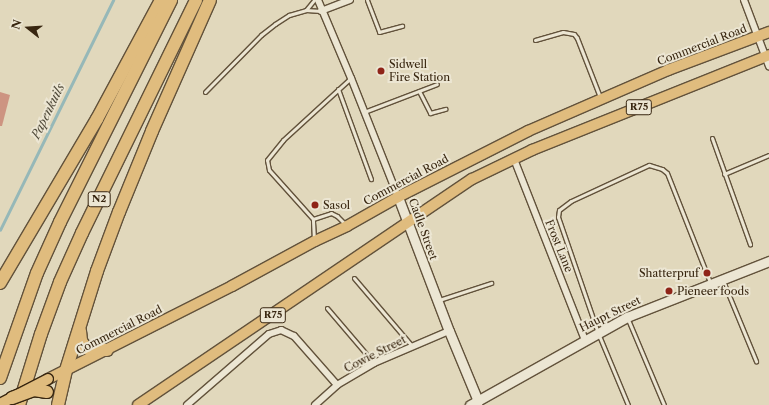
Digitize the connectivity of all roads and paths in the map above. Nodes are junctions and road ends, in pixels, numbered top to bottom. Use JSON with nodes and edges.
{"nodes":[{"id":1,"x":161,"y":0,"type":"edge"},
{"id":2,"x":171,"y":0,"type":"edge"},
{"id":3,"x":196,"y":0,"type":"edge"},
{"id":4,"x":210,"y":0,"type":"edge"},
{"id":5,"x":314,"y":0,"type":"edge"},
{"id":6,"x":318,"y":0,"type":"edge"},
{"id":7,"x":350,"y":0,"type":"edge"},
{"id":8,"x":366,"y":0,"type":"edge"},
{"id":9,"x":744,"y":0,"type":"edge"},
{"id":10,"x":306,"y":10,"type":"junction"},
{"id":11,"x":322,"y":11,"type":"junction"},
{"id":12,"x":402,"y":26,"type":"dead end"},
{"id":13,"x":769,"y":32,"type":"edge"},
{"id":14,"x":756,"y":37,"type":"junction"},
{"id":15,"x":535,"y":40,"type":"dead end"},
{"id":16,"x":768,"y":59,"type":"edge"},
{"id":17,"x":351,"y":78,"type":"junction"},
{"id":18,"x":437,"y":84,"type":"dead end"},
{"id":19,"x":338,"y":89,"type":"junction"},
{"id":20,"x":419,"y":91,"type":"junction"},
{"id":21,"x":205,"y":92,"type":"dead end"},
{"id":22,"x":600,"y":99,"type":"junction"},
{"id":23,"x":445,"y":109,"type":"dead end"},
{"id":24,"x":364,"y":112,"type":"junction"},
{"id":25,"x":712,"y":138,"type":"dead end"},
{"id":26,"x":769,"y":155,"type":"edge"},
{"id":27,"x":514,"y":160,"type":"junction"},
{"id":28,"x":724,"y":174,"type":"junction"},
{"id":29,"x":371,"y":179,"type":"dead end"},
{"id":30,"x":398,"y":197,"type":"junction"},
{"id":31,"x":313,"y":218,"type":"junction"},
{"id":32,"x":408,"y":223,"type":"junction"},
{"id":33,"x":347,"y":226,"type":"junction"},
{"id":34,"x":315,"y":241,"type":"junction"},
{"id":35,"x":750,"y":244,"type":"dead end"},
{"id":36,"x":769,"y":261,"type":"edge"},
{"id":37,"x":354,"y":278,"type":"dead end"},
{"id":38,"x":722,"y":279,"type":"junction"},
{"id":39,"x":0,"y":283,"type":"edge"},
{"id":40,"x":491,"y":283,"type":"dead end"},
{"id":41,"x":711,"y":284,"type":"junction"},
{"id":42,"x":437,"y":301,"type":"junction"},
{"id":43,"x":327,"y":308,"type":"dead end"},
{"id":44,"x":628,"y":318,"type":"junction"},
{"id":45,"x":80,"y":325,"type":"junction"},
{"id":46,"x":449,"y":331,"type":"junction"},
{"id":47,"x":598,"y":333,"type":"junction"},
{"id":48,"x":585,"y":340,"type":"junction"},
{"id":49,"x":412,"y":346,"type":"junction"},
{"id":50,"x":107,"y":350,"type":"junction"},
{"id":51,"x":756,"y":361,"type":"dead end"},
{"id":52,"x":374,"y":363,"type":"junction"},
{"id":53,"x":66,"y":370,"type":"junction"},
{"id":54,"x":0,"y":378,"type":"edge"},
{"id":55,"x":337,"y":385,"type":"junction"},
{"id":56,"x":16,"y":402,"type":"edge"},
{"id":57,"x":474,"y":403,"type":"edge"},
{"id":58,"x":0,"y":404,"type":"edge"},
{"id":59,"x":56,"y":405,"type":"edge"},
{"id":60,"x":138,"y":405,"type":"edge"},
{"id":61,"x":187,"y":405,"type":"edge"},
{"id":62,"x":315,"y":405,"type":"edge"},
{"id":63,"x":628,"y":405,"type":"edge"},
{"id":64,"x":664,"y":405,"type":"edge"}],
"edges":[{"from":1,"to":39,"type":"highway"},
{"from":2,"to":54,"type":"highway","number":"N2"},
{"from":3,"to":56,"type":"highway","number":"N2"},
{"from":4,"to":45,"type":"highway"},
{"from":5,"to":10,"type":"lane"},
{"from":6,"to":11,"type":"street","name":"Cadle Street"},
{"from":7,"to":11,"type":"street"},
{"from":8,"to":12,"type":"lane"},
{"from":9,"to":14,"type":"street"},
{"from":10,"to":11,"type":"lane"},
{"from":10,"to":21,"type":"lane"},
{"from":11,"to":17,"type":"street","name":"Cadle Street"},
{"from":13,"to":14,"type":"main road","name":"Commercial Road","number":"R75"},
{"from":14,"to":16,"type":"street"},
{"from":14,"to":22,"type":"main road","name":"Commercial Road","number":"R75"},
{"from":15,"to":22,"type":"lane"},
{"from":16,"to":27,"type":"main road","number":"R75"},
{"from":17,"to":19,"type":"lane"},
{"from":17,"to":24,"type":"street","name":"Cadle Street"},
{"from":18,"to":20,"type":"lane"},
{"from":19,"to":29,"type":"lane"},
{"from":19,"to":31,"type":"lane"},
{"from":20,"to":23,"type":"lane"},
{"from":20,"to":24,"type":"lane"},
{"from":22,"to":30,"type":"main road","name":"Commercial Road","number":"R75"},
{"from":24,"to":30,"type":"street","name":"Cadle Street"},
{"from":25,"to":28,"type":"lane"},
{"from":26,"to":28,"type":"lane"},
{"from":27,"to":32,"type":"main road","number":"R75"},
{"from":27,"to":48,"type":"street","name":"Frost Lane"},
{"from":28,"to":35,"type":"lane"},
{"from":30,"to":32,"type":"street","name":"Cadle Street"},
{"from":30,"to":33,"type":"main road","name":"Commercial Road","number":"R75"},
{"from":31,"to":33,"type":"lane"},
{"from":31,"to":34,"type":"lane"},
{"from":32,"to":42,"type":"street","name":"Cadle Street"},
{"from":32,"to":60,"type":"main road","number":"R75"},
{"from":33,"to":34,"type":"main road","name":"Commercial Road","number":"R75"},
{"from":34,"to":50,"type":"main road","name":"Commercial Road","number":"R75"},
{"from":36,"to":38,"type":"street","name":"Haupt Street"},
{"from":37,"to":49,"type":"lane"},
{"from":38,"to":41,"type":"street","name":"Haupt Street"},
{"from":38,"to":51,"type":"lane"},
{"from":40,"to":42,"type":"lane"},
{"from":41,"to":44,"type":"street","name":"Haupt Street"},
{"from":41,"to":47,"type":"lane"},
{"from":42,"to":46,"type":"street","name":"Cadle Street"},
{"from":43,"to":52,"type":"lane"},
{"from":44,"to":47,"type":"street","name":"Haupt Street"},
{"from":44,"to":64,"type":"lane"},
{"from":45,"to":50,"type":"highway"},
{"from":45,"to":53,"type":"highway"},
{"from":46,"to":49,"type":"street","name":"Cowie Street"},
{"from":46,"to":57,"type":"street","name":"Cadle Street"},
{"from":47,"to":48,"type":"street","name":"Haupt Street"},
{"from":47,"to":63,"type":"lane"},
{"from":48,"to":57,"type":"street","name":"Haupt Street"},
{"from":49,"to":52,"type":"street","name":"Cowie Street"},
{"from":50,"to":53,"type":"main road","name":"Commercial Road","number":"R75"},
{"from":52,"to":55,"type":"street","name":"Cowie Street"},
{"from":53,"to":56,"type":"main road","name":"Commercial Road","number":"R75","bridge":true},
{"from":53,"to":59,"type":"highway"},
{"from":55,"to":61,"type":"street"},
{"from":55,"to":62,"type":"street","name":"Cowie Street"},
{"from":56,"to":58,"type":"main road","name":"Commercial Road","number":"R75","bridge":true},
{"from":56,"to":59,"type":"highway","bridge":true}]}
